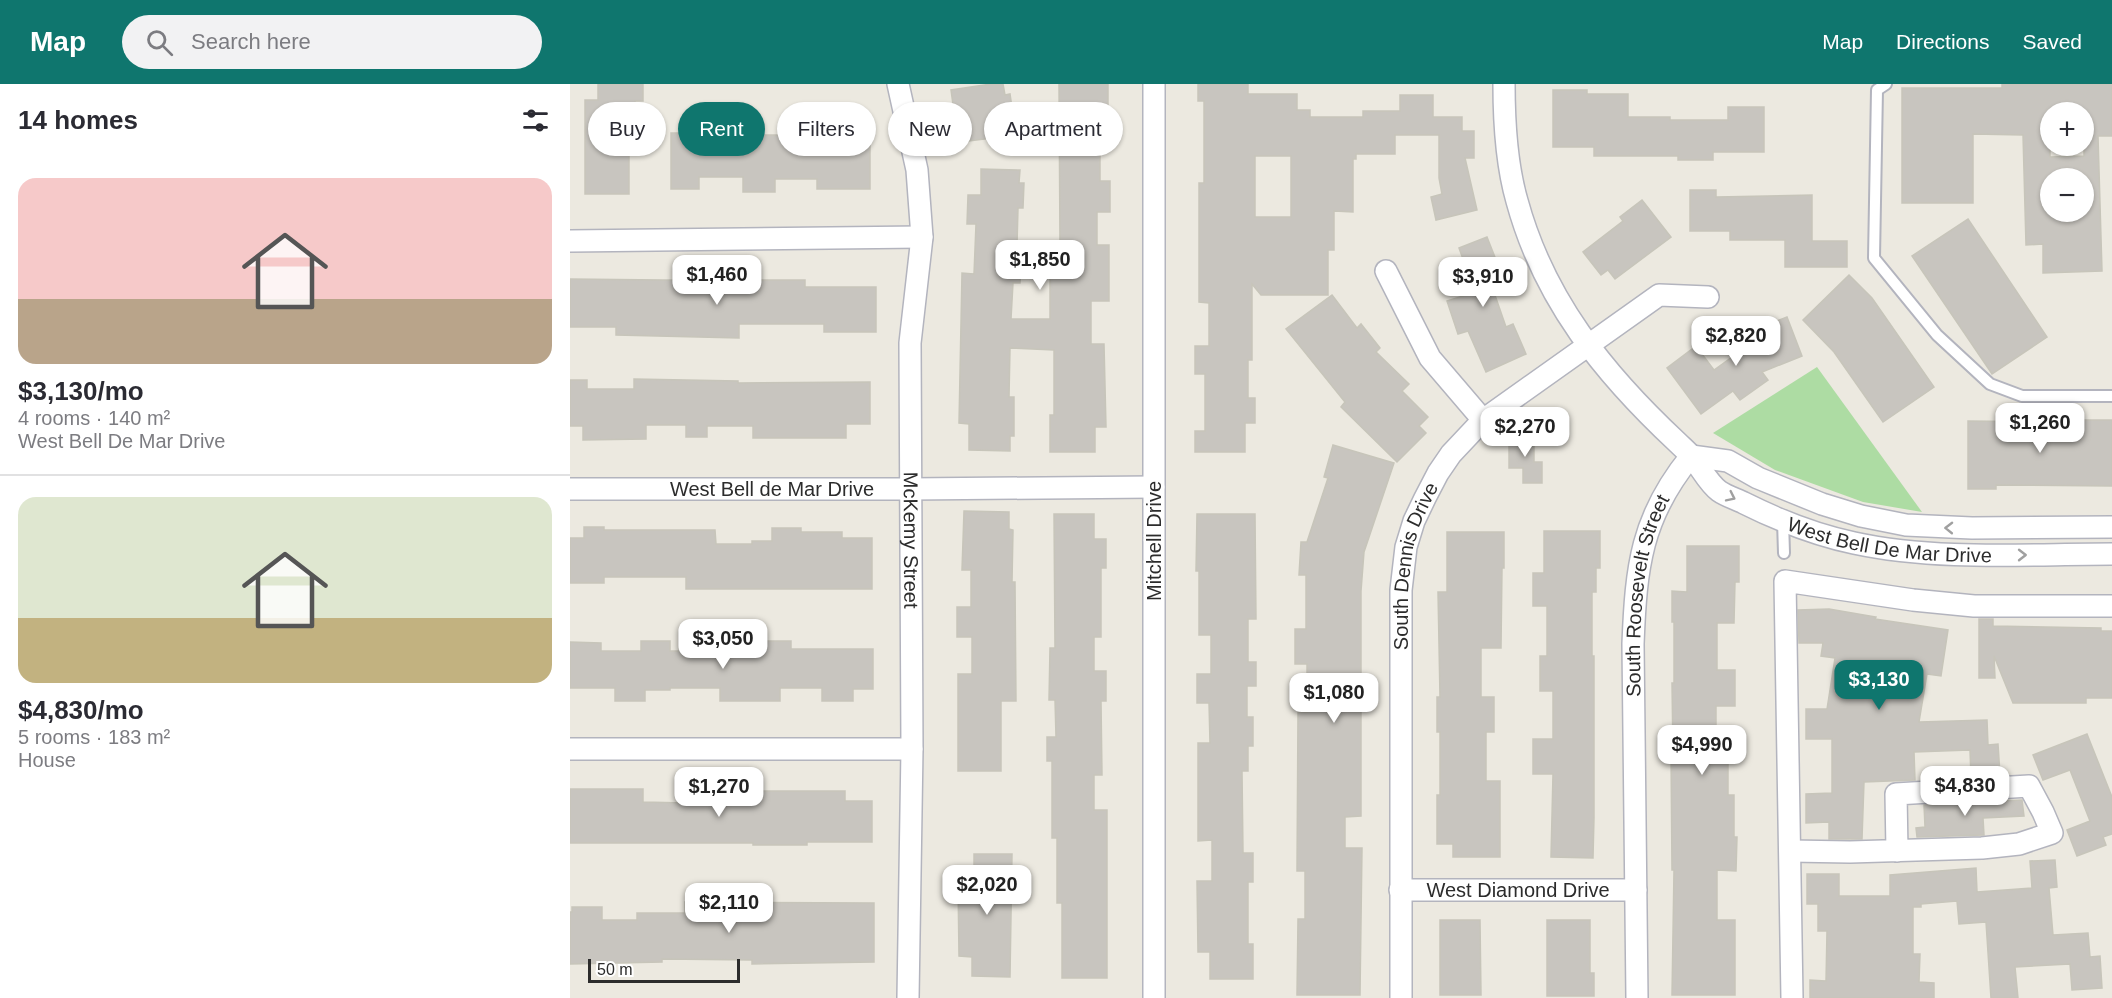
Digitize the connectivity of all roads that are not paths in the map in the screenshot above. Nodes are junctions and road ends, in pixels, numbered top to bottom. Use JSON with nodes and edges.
{"nodes":[{"id":1,"x":898,"y":84,"type":"edge"},
{"id":2,"x":1154,"y":84,"type":"edge"},
{"id":3,"x":1504,"y":84,"type":"edge"},
{"id":4,"x":1886,"y":84,"type":"edge"},
{"id":5,"x":922,"y":237,"type":"junction"},
{"id":6,"x":570,"y":241,"type":"edge"},
{"id":7,"x":1386,"y":271,"type":"dead end"},
{"id":8,"x":1708,"y":297,"type":"dead end"},
{"id":9,"x":1589,"y":346,"type":"junction"},
{"id":10,"x":2112,"y":396,"type":"edge"},
{"id":11,"x":1483,"y":420,"type":"junction"},
{"id":12,"x":1691,"y":456,"type":"junction"},
{"id":13,"x":1154,"y":487,"type":"junction"},
{"id":14,"x":570,"y":489,"type":"edge"},
{"id":15,"x":910,"y":489,"type":"junction"},
{"id":16,"x":1784,"y":521,"type":"junction"},
{"id":17,"x":2112,"y":526,"type":"edge"},
{"id":18,"x":1784,"y":553,"type":"dead end"},
{"id":19,"x":2112,"y":554,"type":"edge"},
{"id":20,"x":2112,"y":606,"type":"edge"},
{"id":21,"x":570,"y":749,"type":"edge"},
{"id":22,"x":912,"y":749,"type":"junction"},
{"id":23,"x":1790,"y":851,"type":"junction"},
{"id":24,"x":1897,"y":851,"type":"junction"},
{"id":25,"x":1401,"y":890,"type":"junction"},
{"id":26,"x":1636,"y":890,"type":"junction"},
{"id":27,"x":908,"y":998,"type":"edge"},
{"id":28,"x":1154,"y":998,"type":"edge"},
{"id":29,"x":1401,"y":998,"type":"edge"},
{"id":30,"x":1637,"y":998,"type":"edge"},
{"id":31,"x":1792,"y":998,"type":"edge"}],
"edges":[{"from":1,"to":5,"type":"street","name":"McKemy Street"},
{"from":2,"to":13,"type":"street","name":"Mitchell Drive"},
{"from":3,"to":9,"type":"street"},
{"from":4,"to":10,"type":"lane"},
{"from":5,"to":6,"type":"street"},
{"from":5,"to":15,"type":"street","name":"McKemy Street"},
{"from":7,"to":11,"type":"street"},
{"from":8,"to":9,"type":"street","name":"South Dennis Drive"},
{"from":9,"to":11,"type":"street","name":"South Dennis Drive"},
{"from":9,"to":12,"type":"street","name":"West Bell De Mar Drive"},
{"from":11,"to":25,"type":"street","name":"South Dennis Drive"},
{"from":12,"to":16,"type":"street","name":"West Bell De Mar Drive","one_way":true},
{"from":17,"to":12,"type":"street","name":"West Bell De Mar Drive","one_way":true},
{"from":12,"to":26,"type":"street","name":"South Roosevelt Street"},
{"from":13,"to":15,"type":"street","name":"West Bell de Mar Drive"},
{"from":13,"to":28,"type":"street","name":"Mitchell Drive"},
{"from":14,"to":15,"type":"street","name":"West Bell de Mar Drive"},
{"from":15,"to":22,"type":"street","name":"McKemy Street"},
{"from":16,"to":18,"type":"lane"},
{"from":16,"to":19,"type":"street","name":"West Bell De Mar Drive","one_way":true},
{"from":20,"to":23,"type":"street"},
{"from":21,"to":22,"type":"street"},
{"from":22,"to":27,"type":"street","name":"McKemy Street"},
{"from":23,"to":24,"type":"street"},
{"from":23,"to":31,"type":"street"},
{"from":24,"to":24,"type":"street"},
{"from":25,"to":26,"type":"street","name":"West Diamond Drive"},
{"from":25,"to":29,"type":"street","name":"South Dennis Drive"},
{"from":26,"to":30,"type":"street","name":"South Roosevelt Street"}]}
